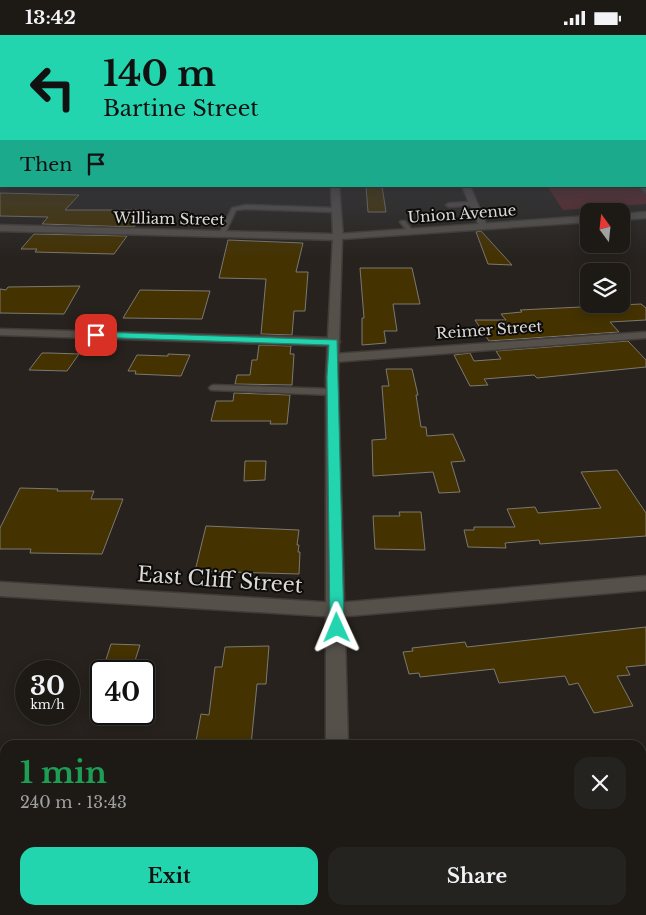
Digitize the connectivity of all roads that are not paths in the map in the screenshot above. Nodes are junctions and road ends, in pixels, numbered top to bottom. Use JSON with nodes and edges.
{"nodes":[{"id":1,"x":335,"y":187,"type":"edge"},
{"id":2,"x":466,"y":187,"type":"edge"},
{"id":3,"x":474,"y":204,"type":"junction"},
{"id":4,"x":449,"y":205,"type":"dead end"},
{"id":5,"x":336,"y":210,"type":"junction"},
{"id":6,"x":646,"y":215,"type":"edge"},
{"id":7,"x":630,"y":216,"type":"edge"},
{"id":8,"x":580,"y":220,"type":"edge"},
{"id":9,"x":403,"y":222,"type":"dead end"},
{"id":10,"x":484,"y":226,"type":"junction"},
{"id":11,"x":0,"y":228,"type":"edge"},
{"id":12,"x":410,"y":231,"type":"junction"},
{"id":13,"x":222,"y":234,"type":"junction"},
{"id":14,"x":338,"y":237,"type":"junction"},
{"id":15,"x":0,"y":332,"type":"edge"},
{"id":16,"x":646,"y":335,"type":"edge"},
{"id":17,"x":334,"y":350,"type":"junction"},
{"id":18,"x":214,"y":388,"type":"dead end"},
{"id":19,"x":332,"y":392,"type":"junction"},
{"id":20,"x":646,"y":583,"type":"edge"},
{"id":21,"x":0,"y":589,"type":"edge"},
{"id":22,"x":336,"y":610,"type":"junction"},
{"id":23,"x":337,"y":740,"type":"edge"}],
"edges":[{"from":1,"to":5,"type":"street"},
{"from":2,"to":3,"type":"street"},
{"from":3,"to":4,"type":"lane"},
{"from":3,"to":10,"type":"street"},
{"from":5,"to":13,"type":"lane"},
{"from":5,"to":14,"type":"street"},
{"from":6,"to":7,"type":"street"},
{"from":8,"to":10,"type":"street","name":"Union Avenue"},
{"from":9,"to":12,"type":"lane"},
{"from":10,"to":12,"type":"street","name":"Union Avenue"},
{"from":11,"to":13,"type":"street","name":"William Street"},
{"from":12,"to":14,"type":"street","name":"Union Avenue"},
{"from":13,"to":14,"type":"street","name":"William Street"},
{"from":14,"to":17,"type":"street"},
{"from":15,"to":17,"type":"street","name":"Reimer Street"},
{"from":16,"to":17,"type":"street","name":"Reimer Street"},
{"from":17,"to":19,"type":"street"},
{"from":18,"to":19,"type":"lane"},
{"from":19,"to":22,"type":"street"},
{"from":20,"to":22,"type":"street","name":"East Cliff Street"},
{"from":21,"to":22,"type":"street","name":"East Cliff Street"},
{"from":22,"to":23,"type":"street"}]}
